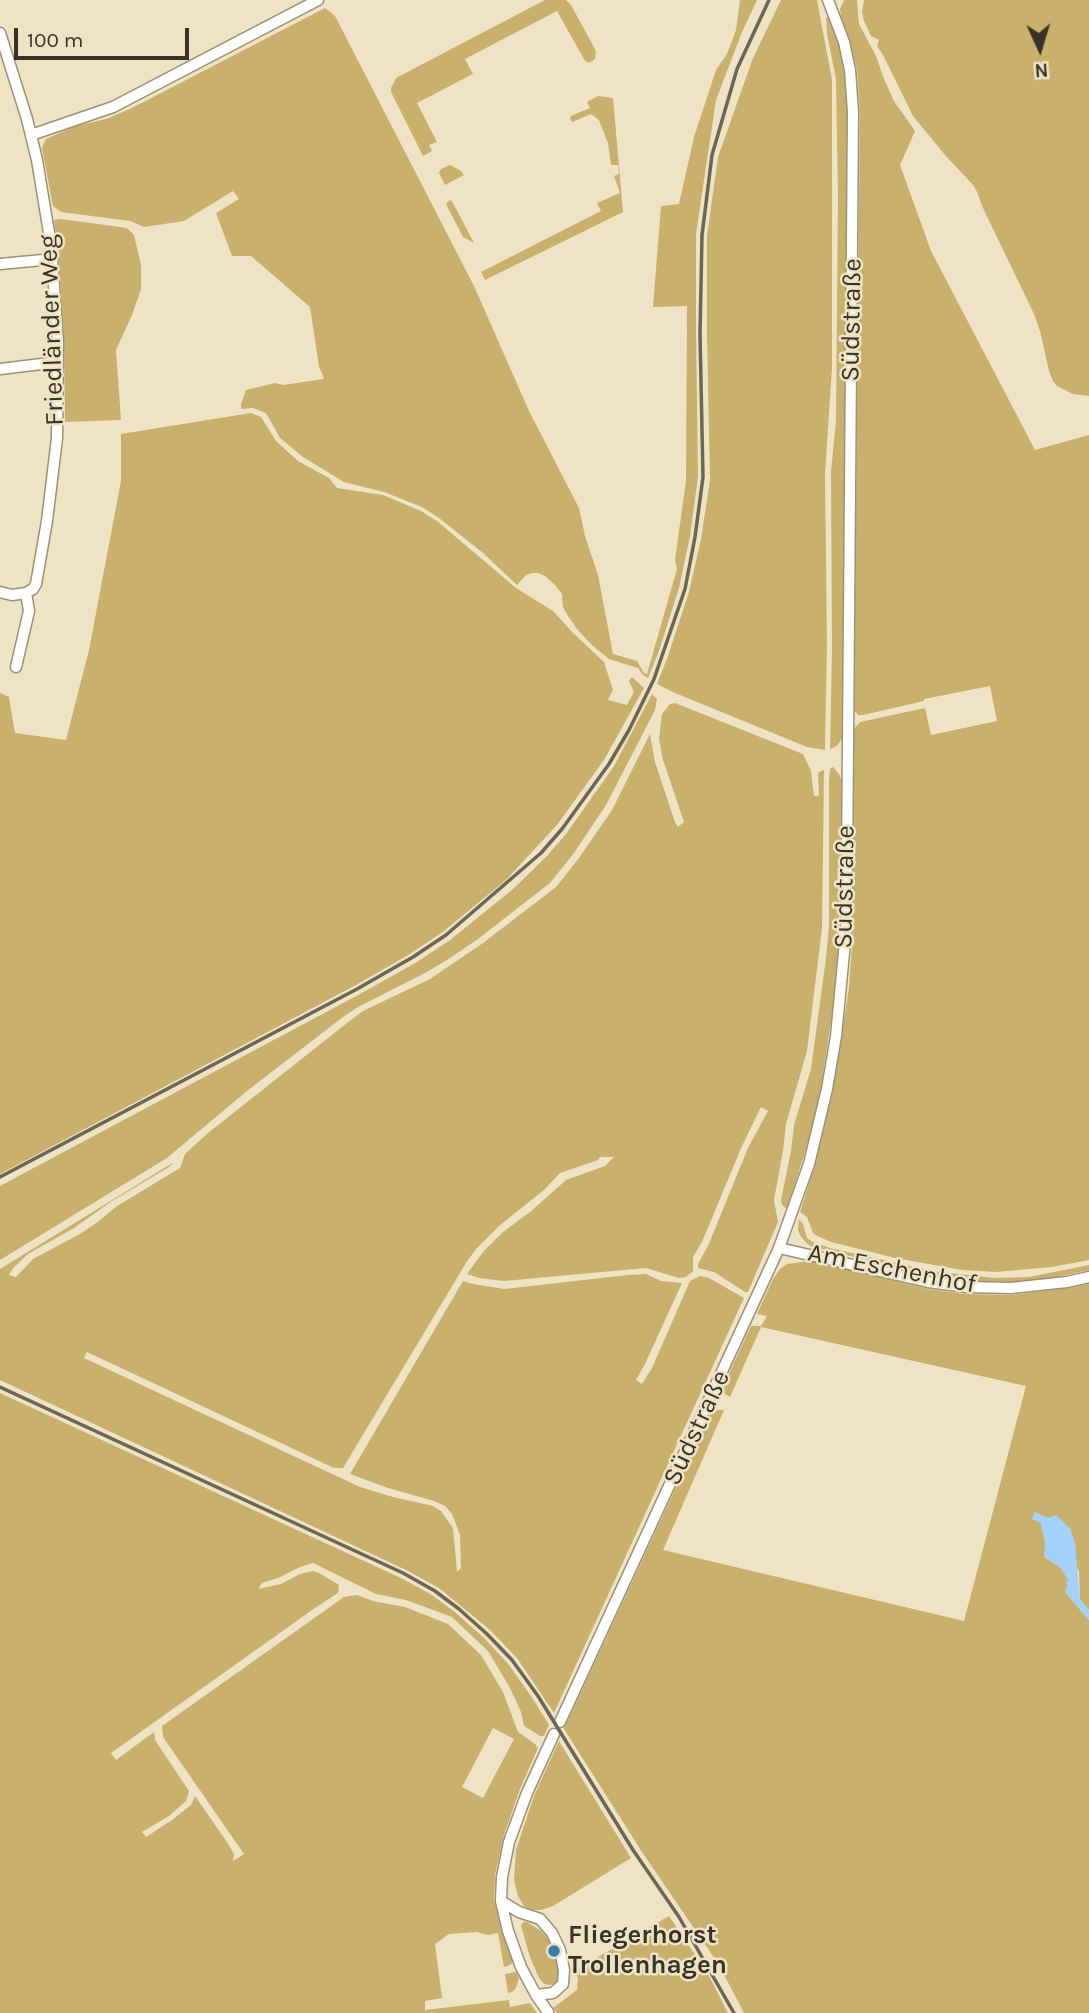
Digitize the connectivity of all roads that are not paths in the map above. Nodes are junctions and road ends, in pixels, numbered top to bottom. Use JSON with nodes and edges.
{"nodes":[{"id":1,"x":318,"y":0,"type":"edge"},
{"id":2,"x":828,"y":0,"type":"edge"},
{"id":3,"x":0,"y":33,"type":"edge"},
{"id":4,"x":32,"y":135,"type":"junction"},
{"id":5,"x":53,"y":259,"type":"junction"},
{"id":6,"x":0,"y":264,"type":"edge"},
{"id":7,"x":58,"y":362,"type":"junction"},
{"id":8,"x":0,"y":369,"type":"edge"},
{"id":9,"x":0,"y":592,"type":"edge"},
{"id":10,"x":26,"y":593,"type":"junction"},
{"id":11,"x":16,"y":667,"type":"dead end"},
{"id":12,"x":779,"y":1248,"type":"junction"},
{"id":13,"x":1089,"y":1277,"type":"edge"},
{"id":14,"x":561,"y":1722,"type":"dead end"},
{"id":15,"x":555,"y":1734,"type":"dead end"},
{"id":16,"x":501,"y":1901,"type":"junction"},
{"id":17,"x":536,"y":1995,"type":"junction"},
{"id":18,"x":548,"y":2012,"type":"edge"}],
"edges":[{"from":1,"to":4,"type":"street"},
{"from":2,"to":12,"type":"street","name":"Südstraße"},
{"from":3,"to":4,"type":"street","name":"Friedländer Weg"},
{"from":4,"to":5,"type":"street","name":"Friedländer Weg"},
{"from":5,"to":6,"type":"street"},
{"from":5,"to":7,"type":"street","name":"Friedländer Weg"},
{"from":7,"to":8,"type":"street"},
{"from":7,"to":10,"type":"street","name":"Friedländer Weg"},
{"from":9,"to":10,"type":"street"},
{"from":10,"to":11,"type":"street","name":"Friedländer Weg"},
{"from":12,"to":13,"type":"street","name":"Am Eschenhof"},
{"from":12,"to":14,"type":"street","name":"Südstraße"},
{"from":15,"to":16,"type":"street"},
{"from":16,"to":17,"type":"street"},
{"from":16,"to":17,"type":"street"},
{"from":17,"to":18,"type":"street"}]}
